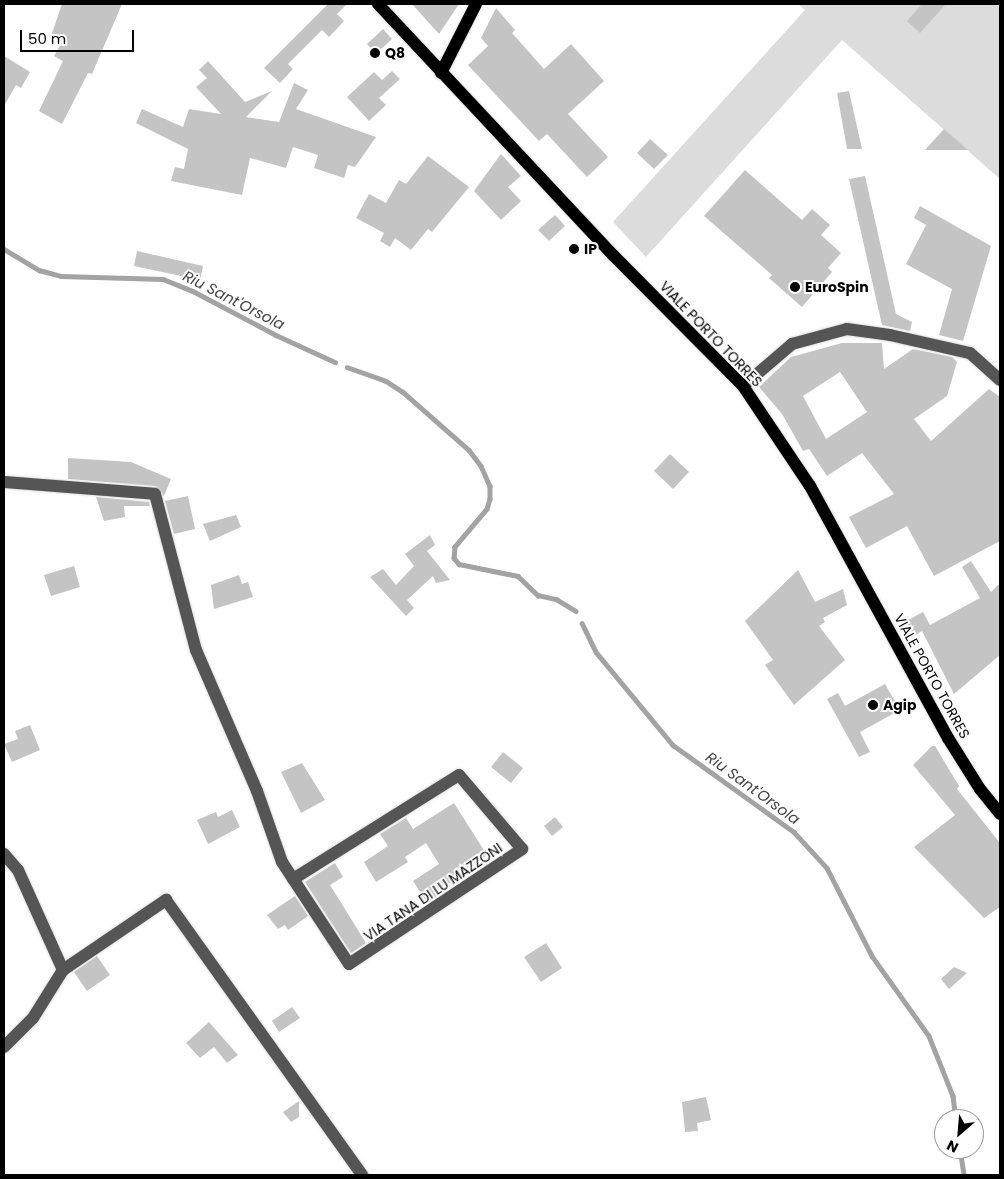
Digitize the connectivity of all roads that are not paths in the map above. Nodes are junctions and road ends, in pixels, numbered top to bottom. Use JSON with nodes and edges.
{"nodes":[{"id":1,"x":378,"y":4,"type":"edge"},
{"id":2,"x":476,"y":4,"type":"edge"},
{"id":3,"x":441,"y":73,"type":"junction"},
{"id":4,"x":1000,"y":380,"type":"edge"},
{"id":5,"x":743,"y":386,"type":"junction"},
{"id":6,"x":4,"y":482,"type":"edge"},
{"id":7,"x":1000,"y":814,"type":"edge"},
{"id":8,"x":4,"y":854,"type":"edge"},
{"id":9,"x":293,"y":880,"type":"junction"},
{"id":10,"x":63,"y":970,"type":"junction"},
{"id":11,"x":4,"y":1047,"type":"edge"},
{"id":12,"x":362,"y":1175,"type":"edge"}],
"edges":[{"from":1,"to":3,"type":"main road","name":"VIALE PORTO TORRES"},
{"from":2,"to":3,"type":"main road"},
{"from":3,"to":5,"type":"main road","name":"VIALE PORTO TORRES"},
{"from":4,"to":5,"type":"street"},
{"from":5,"to":7,"type":"main road","name":"VIALE PORTO TORRES"},
{"from":6,"to":9,"type":"street","name":"VIA TANA DI LU MAZZONI"},
{"from":8,"to":10,"type":"street"},
{"from":9,"to":9,"type":"street","name":"VIA TANA DI LU MAZZONI"},
{"from":10,"to":11,"type":"street"},
{"from":10,"to":12,"type":"street"}]}
